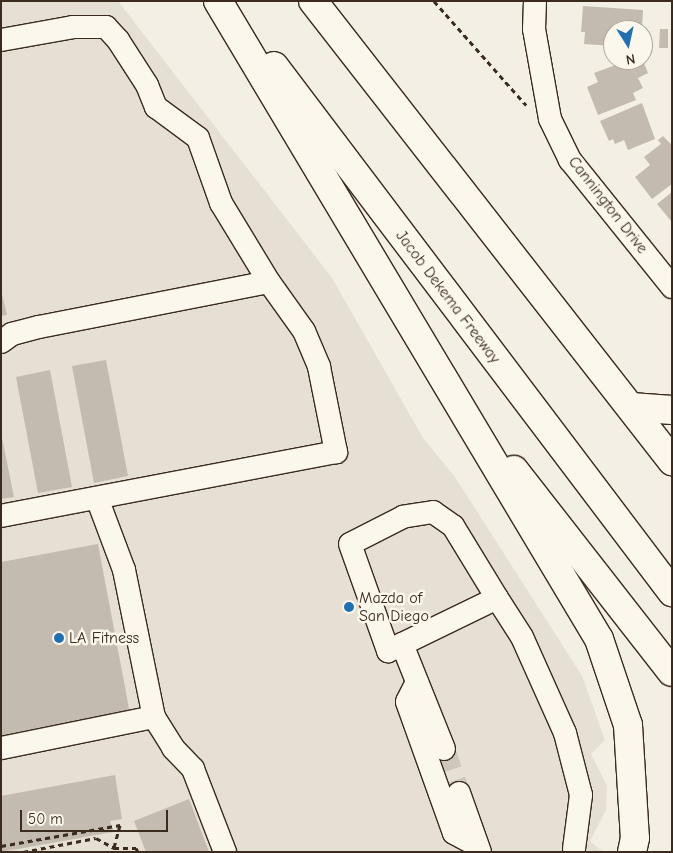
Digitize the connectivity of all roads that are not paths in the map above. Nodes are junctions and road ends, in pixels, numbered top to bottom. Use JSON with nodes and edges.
{"nodes":[{"id":1,"x":218,"y":1,"type":"edge"},
{"id":2,"x":225,"y":1,"type":"edge"},
{"id":3,"x":312,"y":1,"type":"edge"},
{"id":4,"x":535,"y":1,"type":"edge"},
{"id":5,"x":1,"y":40,"type":"edge"},
{"id":6,"x":269,"y":282,"type":"junction"},
{"id":7,"x":672,"y":287,"type":"edge"},
{"id":8,"x":1,"y":342,"type":"edge"},
{"id":9,"x":428,"y":355,"type":"junction"},
{"id":10,"x":631,"y":407,"type":"junction"},
{"id":11,"x":672,"y":410,"type":"edge"},
{"id":12,"x":672,"y":461,"type":"edge"},
{"id":13,"x":97,"y":498,"type":"junction"},
{"id":14,"x":1,"y":516,"type":"edge"},
{"id":15,"x":672,"y":592,"type":"edge"},
{"id":16,"x":498,"y":598,"type":"junction"},
{"id":17,"x":402,"y":644,"type":"junction"},
{"id":18,"x":672,"y":672,"type":"edge"},
{"id":19,"x":417,"y":682,"type":"junction"},
{"id":20,"x":154,"y":717,"type":"junction"},
{"id":21,"x":1,"y":748,"type":"edge"},
{"id":22,"x":444,"y":749,"type":"tunnel mouth"},
{"id":23,"x":459,"y":793,"type":"tunnel mouth"},
{"id":24,"x":479,"y":848,"type":"edge"},
{"id":25,"x":569,"y":851,"type":"edge"},
{"id":26,"x":225,"y":852,"type":"edge"},
{"id":27,"x":632,"y":852,"type":"edge"}],
"edges":[{"from":1,"to":9,"type":"highway"},
{"from":2,"to":15,"type":"highway","name":"Jacob Dekema Freeway"},
{"from":3,"to":10,"type":"highway"},
{"from":4,"to":7,"type":"street","name":"Cannington Drive"},
{"from":5,"to":6,"type":"street"},
{"from":6,"to":8,"type":"street"},
{"from":6,"to":13,"type":"street"},
{"from":9,"to":18,"type":"highway"},
{"from":9,"to":27,"type":"highway"},
{"from":10,"to":11,"type":"highway"},
{"from":10,"to":12,"type":"highway"},
{"from":13,"to":14,"type":"street"},
{"from":13,"to":20,"type":"street"},
{"from":16,"to":17,"type":"street"},
{"from":16,"to":17,"type":"street"},
{"from":16,"to":25,"type":"street"},
{"from":17,"to":19,"type":"street"},
{"from":19,"to":22,"type":"street"},
{"from":19,"to":24,"type":"street"},
{"from":20,"to":21,"type":"street"},
{"from":20,"to":26,"type":"street"},
{"from":23,"to":24,"type":"street"}]}
